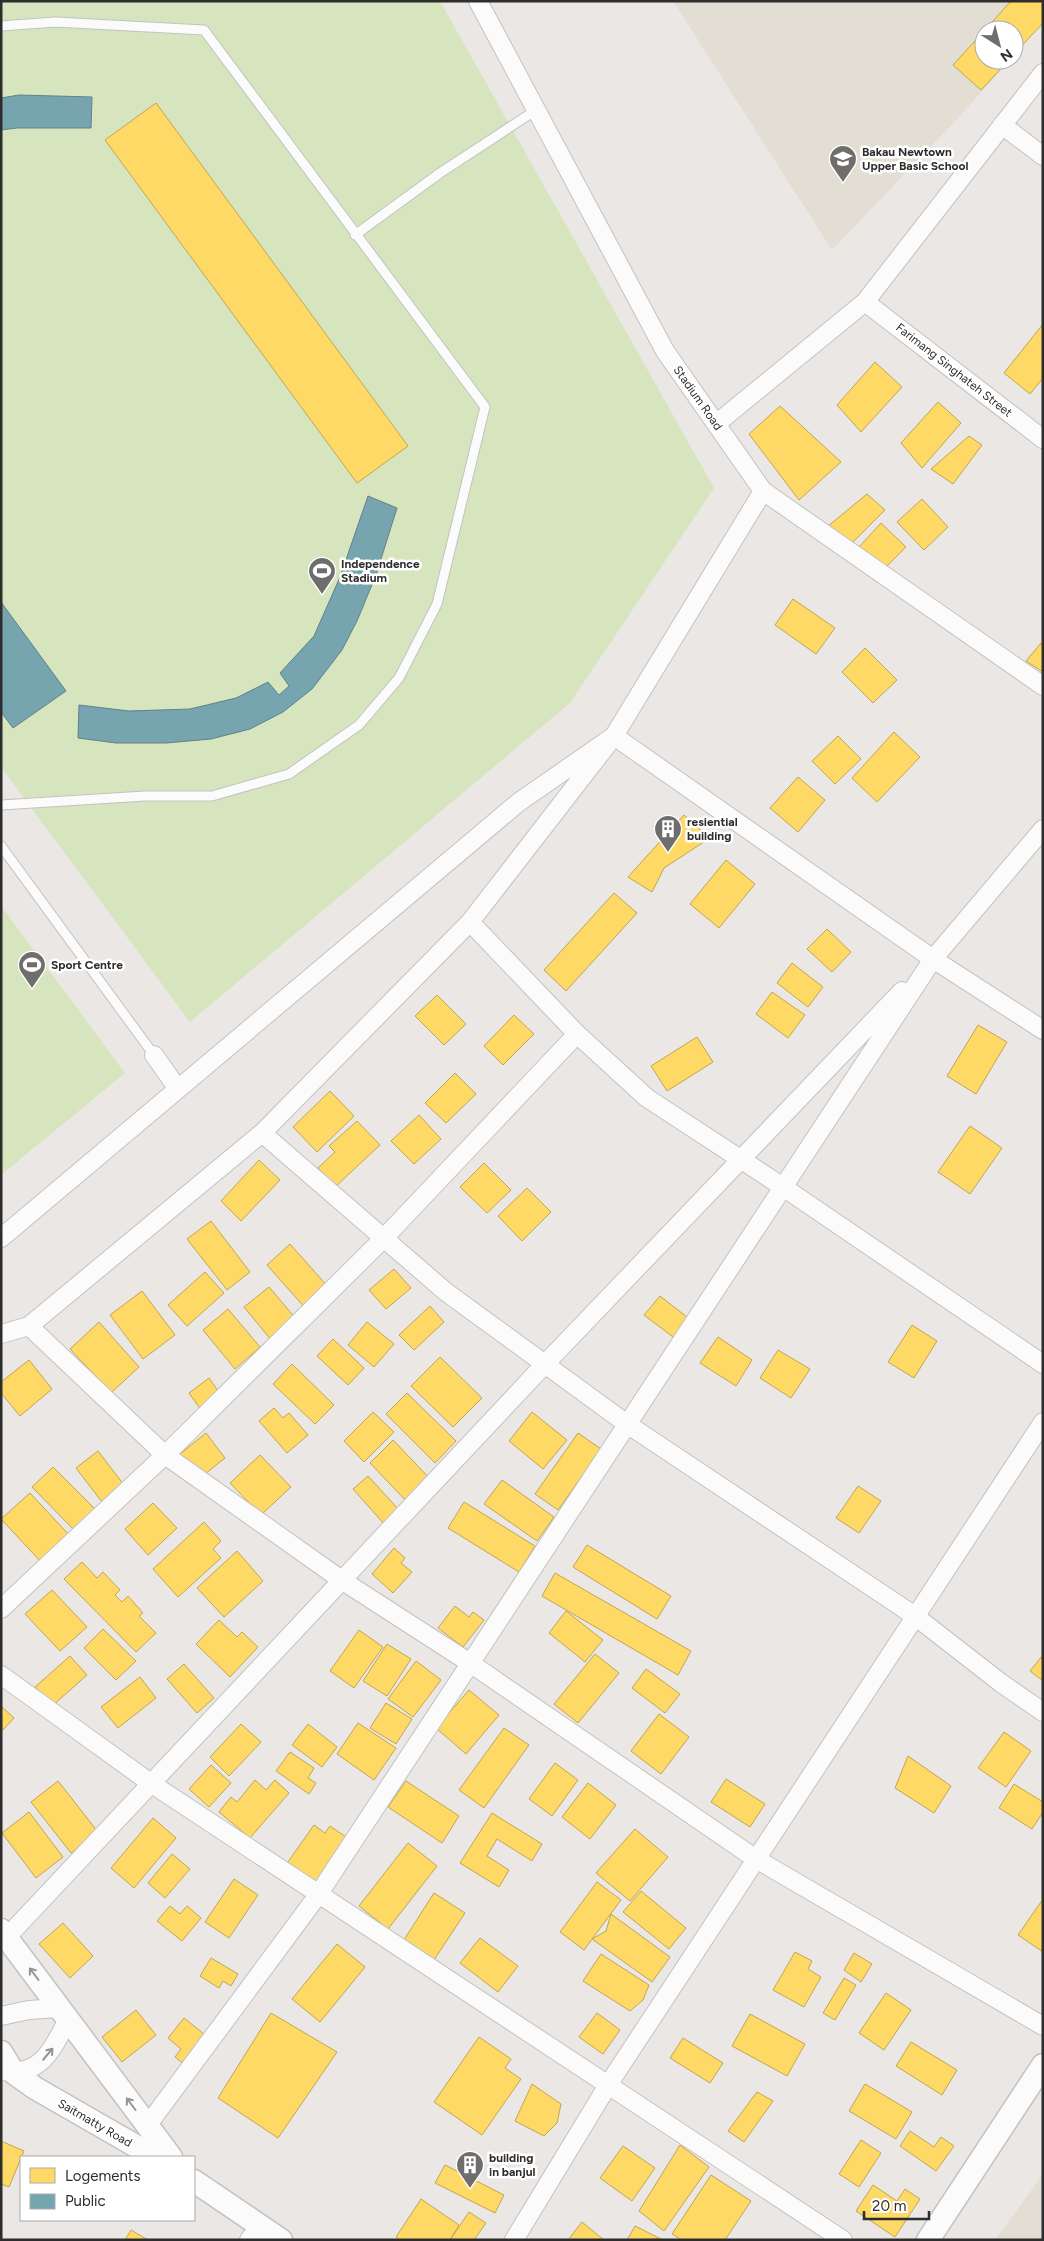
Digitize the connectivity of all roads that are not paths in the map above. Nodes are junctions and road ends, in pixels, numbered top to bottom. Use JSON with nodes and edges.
{"nodes":[{"id":1,"x":478,"y":1,"type":"edge"},
{"id":2,"x":1,"y":26,"type":"edge"},
{"id":3,"x":1043,"y":73,"type":"edge"},
{"id":4,"x":536,"y":110,"type":"junction"},
{"id":5,"x":1002,"y":125,"type":"junction"},
{"id":6,"x":1043,"y":156,"type":"edge"},
{"id":7,"x":355,"y":235,"type":"junction"},
{"id":8,"x":865,"y":302,"type":"junction"},
{"id":9,"x":716,"y":424,"type":"junction"},
{"id":10,"x":1043,"y":439,"type":"edge"},
{"id":11,"x":763,"y":491,"type":"junction"},
{"id":12,"x":1043,"y":686,"type":"edge"},
{"id":13,"x":614,"y":736,"type":"junction"},
{"id":14,"x":1,"y":805,"type":"edge"},
{"id":15,"x":1043,"y":829,"type":"edge"},
{"id":16,"x":1,"y":846,"type":"edge"},
{"id":17,"x":470,"y":922,"type":"junction"},
{"id":18,"x":933,"y":958,"type":"junction"},
{"id":19,"x":1043,"y":1030,"type":"edge"},
{"id":20,"x":577,"y":1034,"type":"junction"},
{"id":21,"x":154,"y":1056,"type":"joint"},
{"id":22,"x":178,"y":1089,"type":"junction"},
{"id":23,"x":262,"y":1133,"type":"junction"},
{"id":24,"x":741,"y":1159,"type":"junction"},
{"id":25,"x":783,"y":1187,"type":"junction"},
{"id":26,"x":1,"y":1238,"type":"edge"},
{"id":27,"x":384,"y":1238,"type":"junction"},
{"id":28,"x":29,"y":1326,"type":"junction"},
{"id":29,"x":1,"y":1334,"type":"edge"},
{"id":30,"x":545,"y":1364,"type":"junction"},
{"id":31,"x":1043,"y":1364,"type":"edge"},
{"id":32,"x":1043,"y":1422,"type":"edge"},
{"id":33,"x":627,"y":1424,"type":"junction"},
{"id":34,"x":165,"y":1455,"type":"junction"},
{"id":35,"x":343,"y":1581,"type":"junction"},
{"id":36,"x":1,"y":1609,"type":"edge"},
{"id":37,"x":915,"y":1616,"type":"junction"},
{"id":38,"x":470,"y":1663,"type":"junction"},
{"id":39,"x":1,"y":1675,"type":"edge"},
{"id":40,"x":1043,"y":1712,"type":"edge"},
{"id":41,"x":152,"y":1784,"type":"junction"},
{"id":42,"x":756,"y":1859,"type":"junction"},
{"id":43,"x":318,"y":1895,"type":"junction"},
{"id":44,"x":4,"y":1934,"type":"edge"},
{"id":45,"x":64,"y":2014,"type":"junction"},
{"id":46,"x":1,"y":2016,"type":"edge"},
{"id":47,"x":1043,"y":2026,"type":"edge"},
{"id":48,"x":1,"y":2052,"type":"edge"},
{"id":49,"x":1043,"y":2064,"type":"edge"},
{"id":50,"x":8,"y":2071,"type":"edge"},
{"id":51,"x":608,"y":2085,"type":"junction"},
{"id":52,"x":147,"y":2126,"type":"junction"},
{"id":53,"x":153,"y":2156,"type":"edge"},
{"id":54,"x":170,"y":2156,"type":"edge"},
{"id":55,"x":195,"y":2182,"type":"edge"},
{"id":56,"x":257,"y":2235,"type":"edge"},
{"id":57,"x":281,"y":2240,"type":"edge"},
{"id":58,"x":514,"y":2240,"type":"edge"},
{"id":59,"x":844,"y":2240,"type":"edge"},
{"id":60,"x":928,"y":2240,"type":"edge"}],
"edges":[{"from":1,"to":4,"type":"street","name":"Stadium Road"},
{"from":2,"to":7,"type":"lane"},
{"from":3,"to":5,"type":"street"},
{"from":4,"to":7,"type":"lane"},
{"from":4,"to":9,"type":"street","name":"Stadium Road"},
{"from":5,"to":6,"type":"street"},
{"from":5,"to":8,"type":"street"},
{"from":7,"to":14,"type":"lane"},
{"from":8,"to":9,"type":"street"},
{"from":8,"to":10,"type":"street","name":"Farimang Singhateh Street"},
{"from":9,"to":11,"type":"street","name":"Stadium Road"},
{"from":11,"to":12,"type":"street","name":"Stadium Road"},
{"from":11,"to":13,"type":"street"},
{"from":13,"to":17,"type":"street"},
{"from":13,"to":18,"type":"street"},
{"from":13,"to":22,"type":"street"},
{"from":15,"to":18,"type":"street"},
{"from":16,"to":21,"type":"lane"},
{"from":17,"to":20,"type":"street"},
{"from":17,"to":23,"type":"street"},
{"from":18,"to":19,"type":"street"},
{"from":18,"to":24,"type":"street"},
{"from":18,"to":25,"type":"street"},
{"from":20,"to":24,"type":"street"},
{"from":20,"to":27,"type":"street"},
{"from":21,"to":22,"type":"street"},
{"from":22,"to":26,"type":"street"},
{"from":23,"to":27,"type":"street"},
{"from":23,"to":28,"type":"street"},
{"from":24,"to":25,"type":"street"},
{"from":24,"to":30,"type":"street"},
{"from":25,"to":31,"type":"street"},
{"from":25,"to":33,"type":"street"},
{"from":27,"to":30,"type":"street"},
{"from":27,"to":34,"type":"street"},
{"from":28,"to":29,"type":"street"},
{"from":28,"to":34,"type":"street"},
{"from":30,"to":33,"type":"street"},
{"from":30,"to":35,"type":"street"},
{"from":32,"to":37,"type":"street"},
{"from":33,"to":37,"type":"street"},
{"from":33,"to":38,"type":"street"},
{"from":34,"to":35,"type":"street"},
{"from":34,"to":36,"type":"street"},
{"from":35,"to":38,"type":"street"},
{"from":35,"to":41,"type":"street"},
{"from":37,"to":40,"type":"street"},
{"from":37,"to":42,"type":"street"},
{"from":38,"to":42,"type":"street"},
{"from":38,"to":43,"type":"street"},
{"from":39,"to":41,"type":"street"},
{"from":41,"to":43,"type":"street"},
{"from":41,"to":44,"type":"street"},
{"from":42,"to":47,"type":"street"},
{"from":42,"to":51,"type":"street"},
{"from":43,"to":51,"type":"street"},
{"from":43,"to":52,"type":"street"},
{"from":45,"to":44,"type":"street","one_way":true},
{"from":45,"to":46,"type":"street"},
{"from":50,"to":45,"type":"street","one_way":true},
{"from":52,"to":45,"type":"street","one_way":true},
{"from":48,"to":50,"type":"street","name":"Saitmatty Road"},
{"from":49,"to":60,"type":"street"},
{"from":50,"to":53,"type":"street","name":"Saitmatty Road"},
{"from":51,"to":58,"type":"street"},
{"from":51,"to":59,"type":"street"},
{"from":52,"to":54,"type":"street"},
{"from":55,"to":56,"type":"street"},
{"from":56,"to":57,"type":"street"}]}
